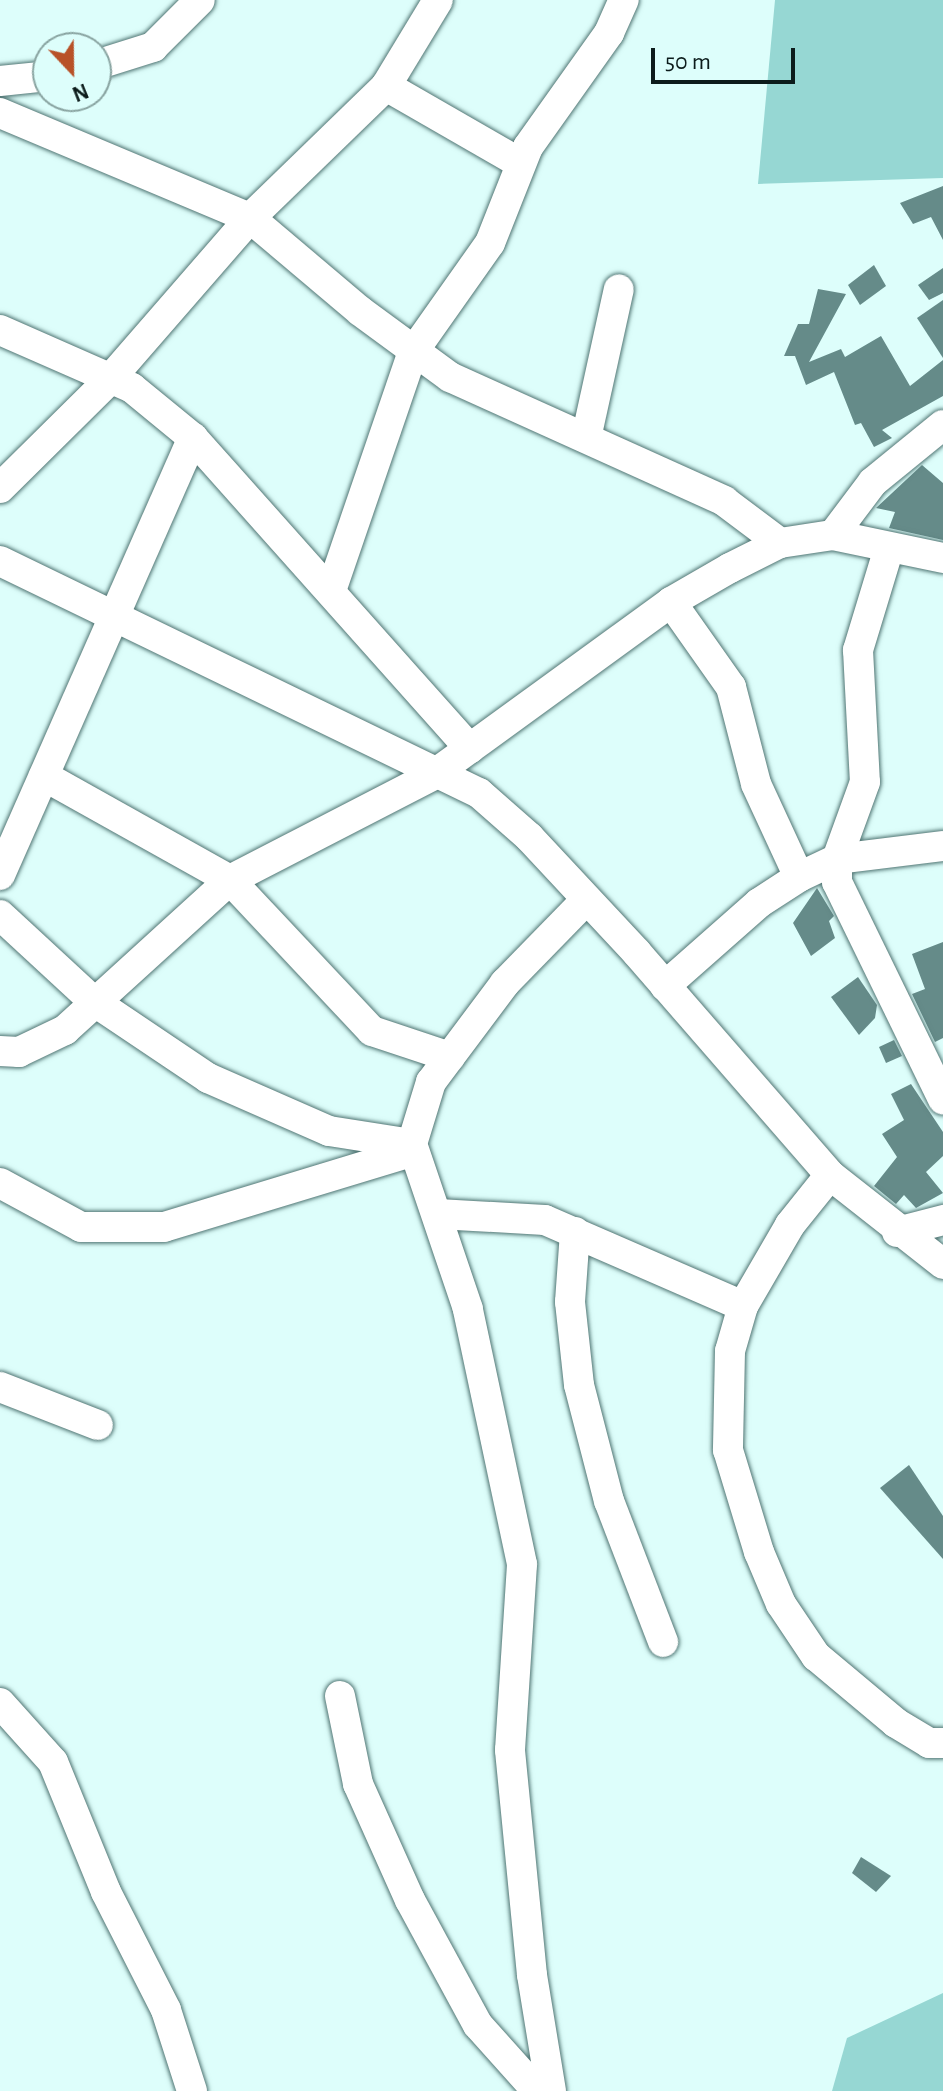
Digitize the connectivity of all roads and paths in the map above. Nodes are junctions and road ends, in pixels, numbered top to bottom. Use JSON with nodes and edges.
{"nodes":[{"id":1,"x":200,"y":0,"type":"edge"},
{"id":2,"x":438,"y":0,"type":"edge"},
{"id":3,"x":624,"y":0,"type":"edge"},
{"id":4,"x":112,"y":60,"type":"edge"},
{"id":5,"x":32,"y":78,"type":"edge"},
{"id":6,"x":0,"y":81,"type":"edge"},
{"id":7,"x":386,"y":86,"type":"junction"},
{"id":8,"x":0,"y":113,"type":"edge"},
{"id":9,"x":520,"y":163,"type":"junction"},
{"id":10,"x":250,"y":218,"type":"junction"},
{"id":11,"x":619,"y":289,"type":"dead end"},
{"id":12,"x":0,"y":330,"type":"edge"},
{"id":13,"x":413,"y":352,"type":"junction"},
{"id":14,"x":111,"y":378,"type":"junction"},
{"id":15,"x":943,"y":425,"type":"edge"},
{"id":16,"x":587,"y":434,"type":"junction"},
{"id":17,"x":193,"y":438,"type":"junction"},
{"id":18,"x":0,"y":488,"type":"edge"},
{"id":19,"x":833,"y":535,"type":"junction"},
{"id":20,"x":780,"y":543,"type":"junction"},
{"id":21,"x":889,"y":548,"type":"junction"},
{"id":22,"x":943,"y":558,"type":"edge"},
{"id":23,"x":0,"y":561,"type":"edge"},
{"id":24,"x":332,"y":588,"type":"junction"},
{"id":25,"x":671,"y":602,"type":"junction"},
{"id":26,"x":112,"y":617,"type":"junction"},
{"id":27,"x":470,"y":749,"type":"junction"},
{"id":28,"x":433,"y":775,"type":"junction"},
{"id":29,"x":44,"y":776,"type":"junction"},
{"id":30,"x":943,"y":846,"type":"edge"},
{"id":31,"x":837,"y":859,"type":"junction"},
{"id":32,"x":0,"y":875,"type":"edge"},
{"id":33,"x":799,"y":877,"type":"junction"},
{"id":34,"x":230,"y":880,"type":"junction"},
{"id":35,"x":586,"y":900,"type":"junction"},
{"id":36,"x":0,"y":915,"type":"edge"},
{"id":37,"x":665,"y":986,"type":"junction"},
{"id":38,"x":92,"y":1000,"type":"junction"},
{"id":39,"x":0,"y":1051,"type":"edge"},
{"id":40,"x":450,"y":1057,"type":"junction"},
{"id":41,"x":943,"y":1099,"type":"edge"},
{"id":42,"x":413,"y":1148,"type":"junction"},
{"id":43,"x":830,"y":1175,"type":"junction"},
{"id":44,"x":0,"y":1183,"type":"edge"},
{"id":45,"x":438,"y":1214,"type":"junction"},
{"id":46,"x":943,"y":1220,"type":"edge"},
{"id":47,"x":575,"y":1232,"type":"junction"},
{"id":48,"x":897,"y":1232,"type":"junction"},
{"id":49,"x":943,"y":1264,"type":"edge"},
{"id":50,"x":743,"y":1306,"type":"junction"},
{"id":51,"x":0,"y":1387,"type":"edge"},
{"id":52,"x":98,"y":1425,"type":"dead end"},
{"id":53,"x":663,"y":1642,"type":"dead end"},
{"id":54,"x":340,"y":1696,"type":"dead end"},
{"id":55,"x":0,"y":1703,"type":"edge"},
{"id":56,"x":943,"y":1743,"type":"edge"},
{"id":57,"x":192,"y":2091,"type":"edge"},
{"id":58,"x":537,"y":2091,"type":"edge"},
{"id":59,"x":551,"y":2091,"type":"edge"}],
"edges":[{"from":1,"to":4,"type":"street"},
{"from":2,"to":7,"type":"street"},
{"from":3,"to":9,"type":"street"},
{"from":5,"to":6,"type":"street"},
{"from":7,"to":9,"type":"street"},
{"from":7,"to":10,"type":"street"},
{"from":8,"to":10,"type":"street"},
{"from":9,"to":13,"type":"street"},
{"from":10,"to":13,"type":"street"},
{"from":10,"to":14,"type":"street"},
{"from":11,"to":16,"type":"street"},
{"from":12,"to":14,"type":"street"},
{"from":13,"to":16,"type":"street"},
{"from":13,"to":24,"type":"street"},
{"from":14,"to":17,"type":"street"},
{"from":14,"to":18,"type":"street"},
{"from":15,"to":19,"type":"street"},
{"from":16,"to":20,"type":"street"},
{"from":17,"to":24,"type":"street"},
{"from":17,"to":26,"type":"street"},
{"from":19,"to":20,"type":"street"},
{"from":19,"to":21,"type":"street"},
{"from":20,"to":25,"type":"street"},
{"from":21,"to":22,"type":"street"},
{"from":21,"to":31,"type":"street"},
{"from":23,"to":26,"type":"street"},
{"from":24,"to":27,"type":"street"},
{"from":25,"to":27,"type":"street"},
{"from":25,"to":33,"type":"street"},
{"from":26,"to":28,"type":"street"},
{"from":26,"to":29,"type":"street"},
{"from":27,"to":28,"type":"street"},
{"from":28,"to":34,"type":"street"},
{"from":28,"to":35,"type":"street"},
{"from":29,"to":32,"type":"street"},
{"from":29,"to":34,"type":"street"},
{"from":30,"to":31,"type":"street"},
{"from":31,"to":33,"type":"street"},
{"from":31,"to":41,"type":"street"},
{"from":33,"to":37,"type":"street"},
{"from":34,"to":38,"type":"street"},
{"from":34,"to":40,"type":"street"},
{"from":35,"to":37,"type":"street"},
{"from":35,"to":40,"type":"street"},
{"from":36,"to":38,"type":"street"},
{"from":37,"to":43,"type":"street"},
{"from":38,"to":39,"type":"street"},
{"from":38,"to":42,"type":"street"},
{"from":40,"to":42,"type":"street"},
{"from":42,"to":44,"type":"street"},
{"from":42,"to":45,"type":"street"},
{"from":43,"to":48,"type":"street"},
{"from":43,"to":50,"type":"street"},
{"from":45,"to":47,"type":"street"},
{"from":45,"to":59,"type":"street"},
{"from":46,"to":48,"type":"street"},
{"from":47,"to":50,"type":"street"},
{"from":47,"to":53,"type":"street"},
{"from":48,"to":49,"type":"street"},
{"from":50,"to":56,"type":"street"},
{"from":51,"to":52,"type":"street"},
{"from":54,"to":58,"type":"street"},
{"from":55,"to":57,"type":"street"}]}
